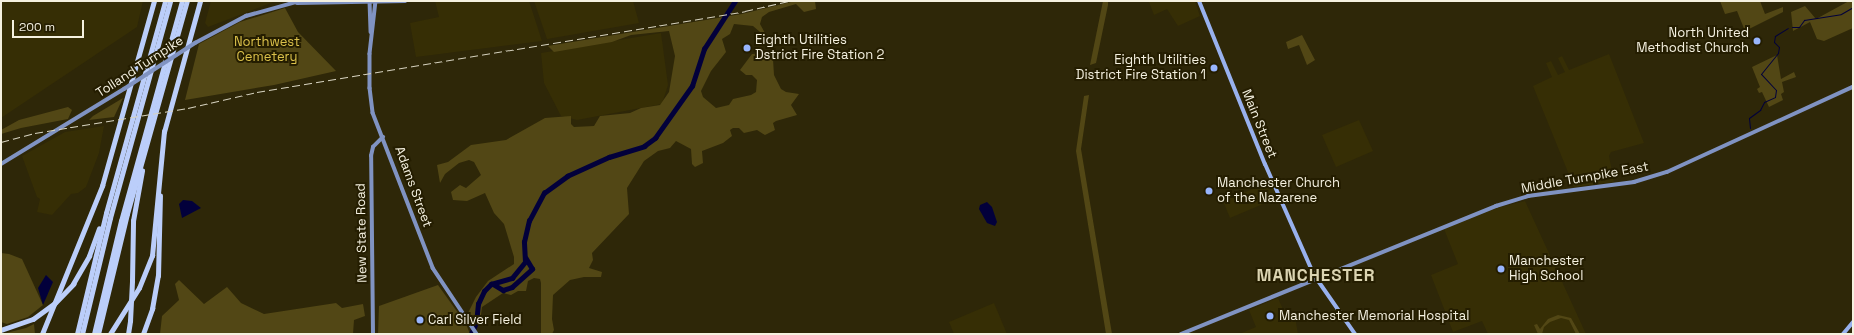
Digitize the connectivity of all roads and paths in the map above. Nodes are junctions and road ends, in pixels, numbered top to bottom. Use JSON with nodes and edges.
{"nodes":[{"id":1,"x":154,"y":1,"type":"edge"},
{"id":2,"x":165,"y":1,"type":"edge"},
{"id":3,"x":170,"y":1,"type":"edge"},
{"id":4,"x":182,"y":1,"type":"edge"},
{"id":5,"x":187,"y":1,"type":"edge"},
{"id":6,"x":200,"y":1,"type":"edge"},
{"id":7,"x":405,"y":1,"type":"edge"},
{"id":8,"x":1199,"y":1,"type":"edge"},
{"id":9,"x":298,"y":2,"type":"edge"},
{"id":10,"x":370,"y":2,"type":"edge"},
{"id":11,"x":376,"y":2,"type":"edge"},
{"id":12,"x":371,"y":33,"type":"junction"},
{"id":13,"x":1853,"y":87,"type":"edge"},
{"id":14,"x":383,"y":137,"type":"junction"},
{"id":15,"x":144,"y":153,"type":"junction"},
{"id":16,"x":160,"y":160,"type":"junction"},
{"id":17,"x":1,"y":164,"type":"edge"},
{"id":18,"x":106,"y":213,"type":"junction"},
{"id":19,"x":1315,"y":278,"type":"junction"},
{"id":20,"x":1853,"y":322,"type":"edge"},
{"id":21,"x":1,"y":330,"type":"edge"},
{"id":22,"x":476,"y":333,"type":"edge"},
{"id":23,"x":40,"y":334,"type":"edge"},
{"id":24,"x":77,"y":334,"type":"edge"},
{"id":25,"x":82,"y":334,"type":"edge"},
{"id":26,"x":94,"y":334,"type":"edge"},
{"id":27,"x":98,"y":334,"type":"edge"},
{"id":28,"x":110,"y":334,"type":"edge"},
{"id":29,"x":128,"y":334,"type":"edge"},
{"id":30,"x":143,"y":334,"type":"edge"},
{"id":31,"x":373,"y":334,"type":"edge"},
{"id":32,"x":1181,"y":334,"type":"edge"},
{"id":33,"x":1355,"y":334,"type":"edge"},
{"id":34,"x":1844,"y":334,"type":"edge"}],
"edges":[{"from":1,"to":23,"type":"highway"},
{"from":2,"to":18,"type":"highway"},
{"from":3,"to":25,"type":"highway"},
{"from":4,"to":26,"type":"highway"},
{"from":5,"to":15,"type":"highway"},
{"from":6,"to":16,"type":"highway"},
{"from":7,"to":11,"type":"main road","name":"Tolland Turnpike"},
{"from":8,"to":19,"type":"main road","name":"Main Street"},
{"from":9,"to":10,"type":"main road","name":"Tolland Turnpike"},
{"from":9,"to":17,"type":"main road","name":"Tolland Turnpike","bridge":true},
{"from":10,"to":11,"type":"main road","name":"Tolland Turnpike"},
{"from":10,"to":12,"type":"main road","name":"Adams Street"},
{"from":11,"to":12,"type":"main road","name":"Adams Street"},
{"from":12,"to":14,"type":"main road","name":"Adams Street"},
{"from":13,"to":19,"type":"main road","name":"Middle Turnpike East"},
{"from":14,"to":22,"type":"main road","name":"Adams Street"},
{"from":14,"to":31,"type":"main road","name":"New State Road"},
{"from":15,"to":27,"type":"highway"},
{"from":15,"to":29,"type":"highway","bridge":true},
{"from":16,"to":28,"type":"highway"},
{"from":16,"to":30,"type":"highway"},
{"from":18,"to":21,"type":"highway","bridge":true},
{"from":18,"to":24,"type":"highway"},
{"from":19,"to":32,"type":"main road","name":"Middle Turnpike East"},
{"from":19,"to":33,"type":"main road","name":"Main Street"},
{"from":20,"to":34,"type":"main road"}]}
